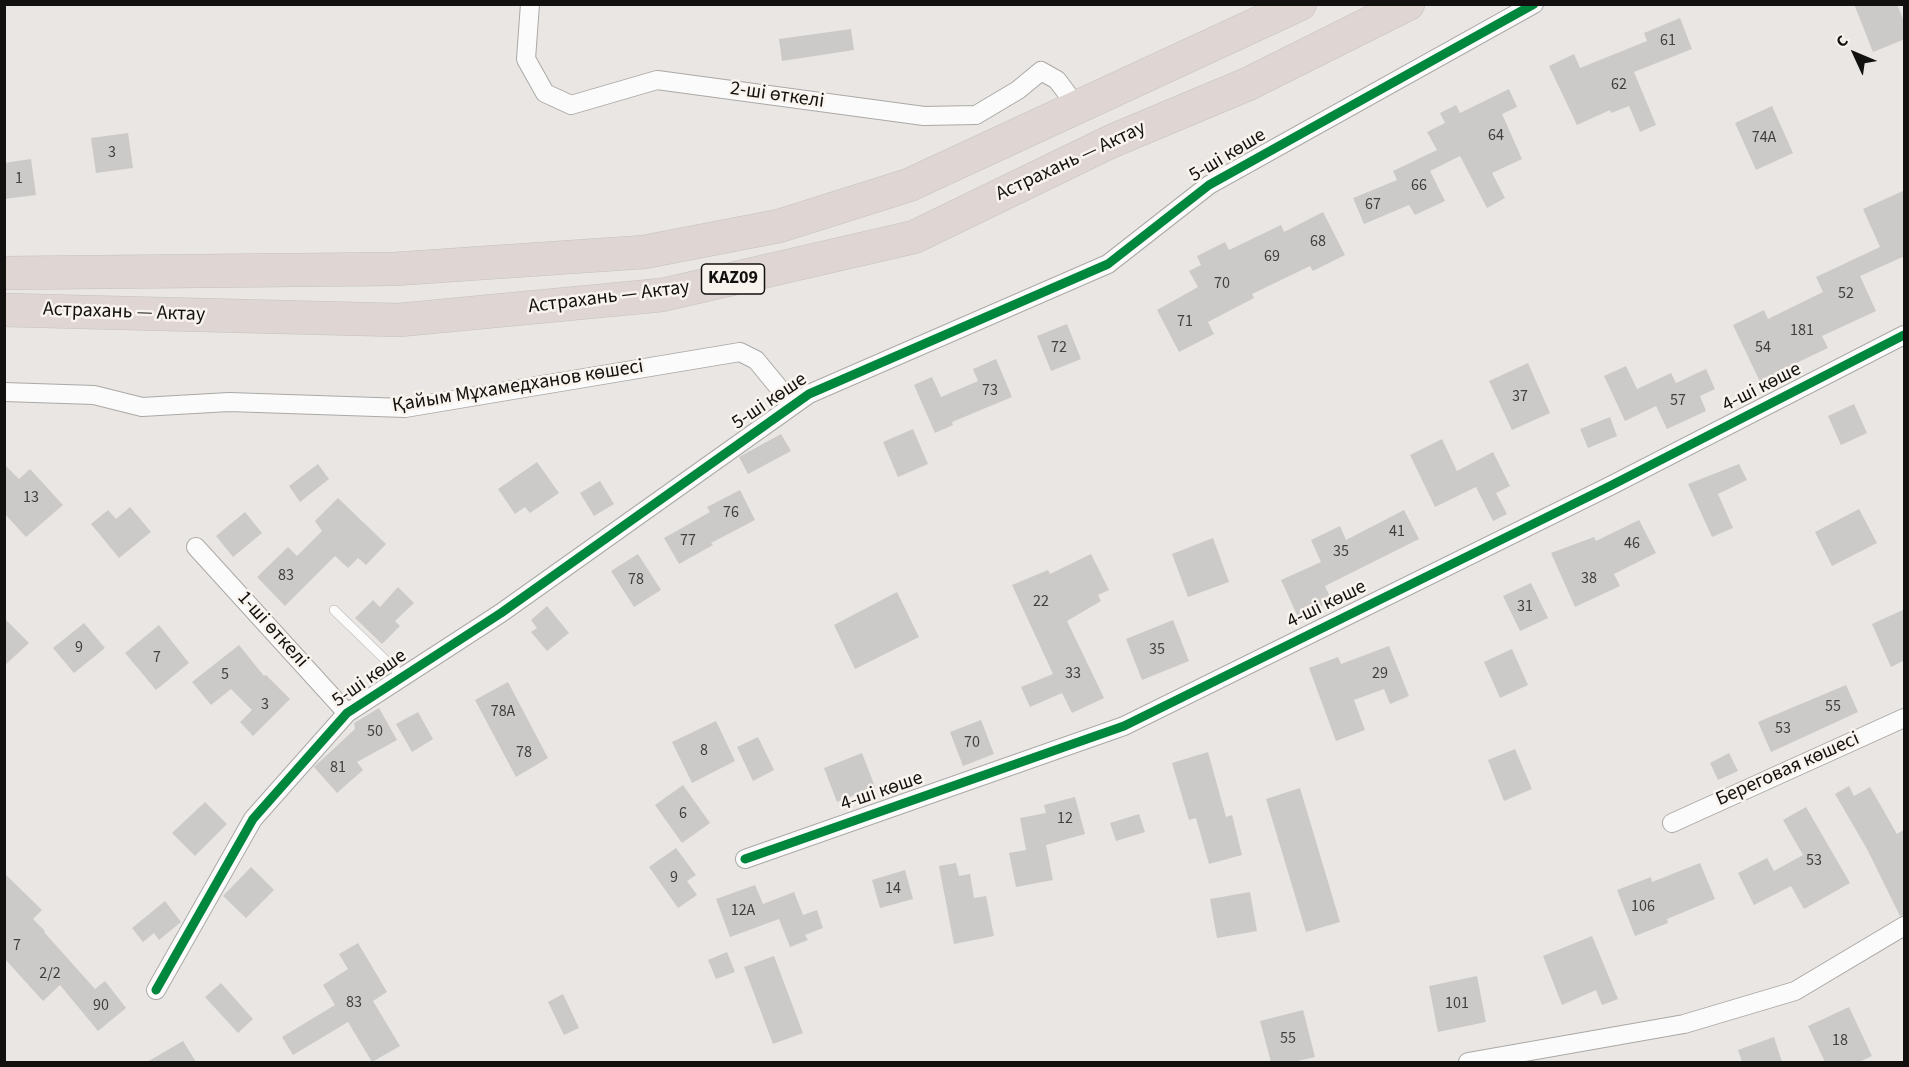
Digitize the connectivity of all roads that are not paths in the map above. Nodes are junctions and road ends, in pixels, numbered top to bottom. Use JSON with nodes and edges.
{"nodes":[{"id":1,"x":530,"y":4,"type":"edge"},
{"id":2,"x":1300,"y":4,"type":"edge"},
{"id":3,"x":1408,"y":4,"type":"edge"},
{"id":4,"x":1534,"y":4,"type":"edge"},
{"id":5,"x":1078,"y":108,"type":"junction"},
{"id":6,"x":4,"y":273,"type":"edge"},
{"id":7,"x":4,"y":310,"type":"edge"},
{"id":8,"x":1905,"y":335,"type":"edge"},
{"id":9,"x":4,"y":392,"type":"edge"},
{"id":10,"x":793,"y":405,"type":"junction"},
{"id":11,"x":196,"y":547,"type":"dead end"},
{"id":12,"x":334,"y":610,"type":"dead end"},
{"id":13,"x":403,"y":677,"type":"junction"},
{"id":14,"x":347,"y":713,"type":"junction"},
{"id":15,"x":1905,"y":718,"type":"edge"},
{"id":16,"x":1672,"y":823,"type":"dead end"},
{"id":17,"x":745,"y":859,"type":"dead end"},
{"id":18,"x":1905,"y":926,"type":"edge"},
{"id":19,"x":156,"y":990,"type":"dead end"},
{"id":20,"x":1468,"y":1062,"type":"edge"}],
"edges":[{"from":1,"to":5,"type":"street","name":"2-ші өткелі"},
{"from":2,"to":5,"type":"highway","name":"Астрахань — Актау","number":"KAZ09"},
{"from":3,"to":7,"type":"highway","name":"Астрахань — Актау","number":"KAZ09"},
{"from":4,"to":10,"type":"street","name":"5-шi көше"},
{"from":5,"to":6,"type":"highway","name":"Астрахань — Актау","number":"KAZ09"},
{"from":8,"to":17,"type":"street","name":"4-шi көше"},
{"from":9,"to":10,"type":"street","name":"Қайым Мұхамедханов көшесi"},
{"from":10,"to":13,"type":"street","name":"5-шi көше"},
{"from":11,"to":14,"type":"street","name":"1-ші өткелі"},
{"from":12,"to":13,"type":"lane"},
{"from":13,"to":14,"type":"street","name":"5-шi көше"},
{"from":14,"to":19,"type":"street","name":"5-шi көше"},
{"from":15,"to":16,"type":"street","name":"Береговая көшесі"},
{"from":18,"to":20,"type":"street"}]}
